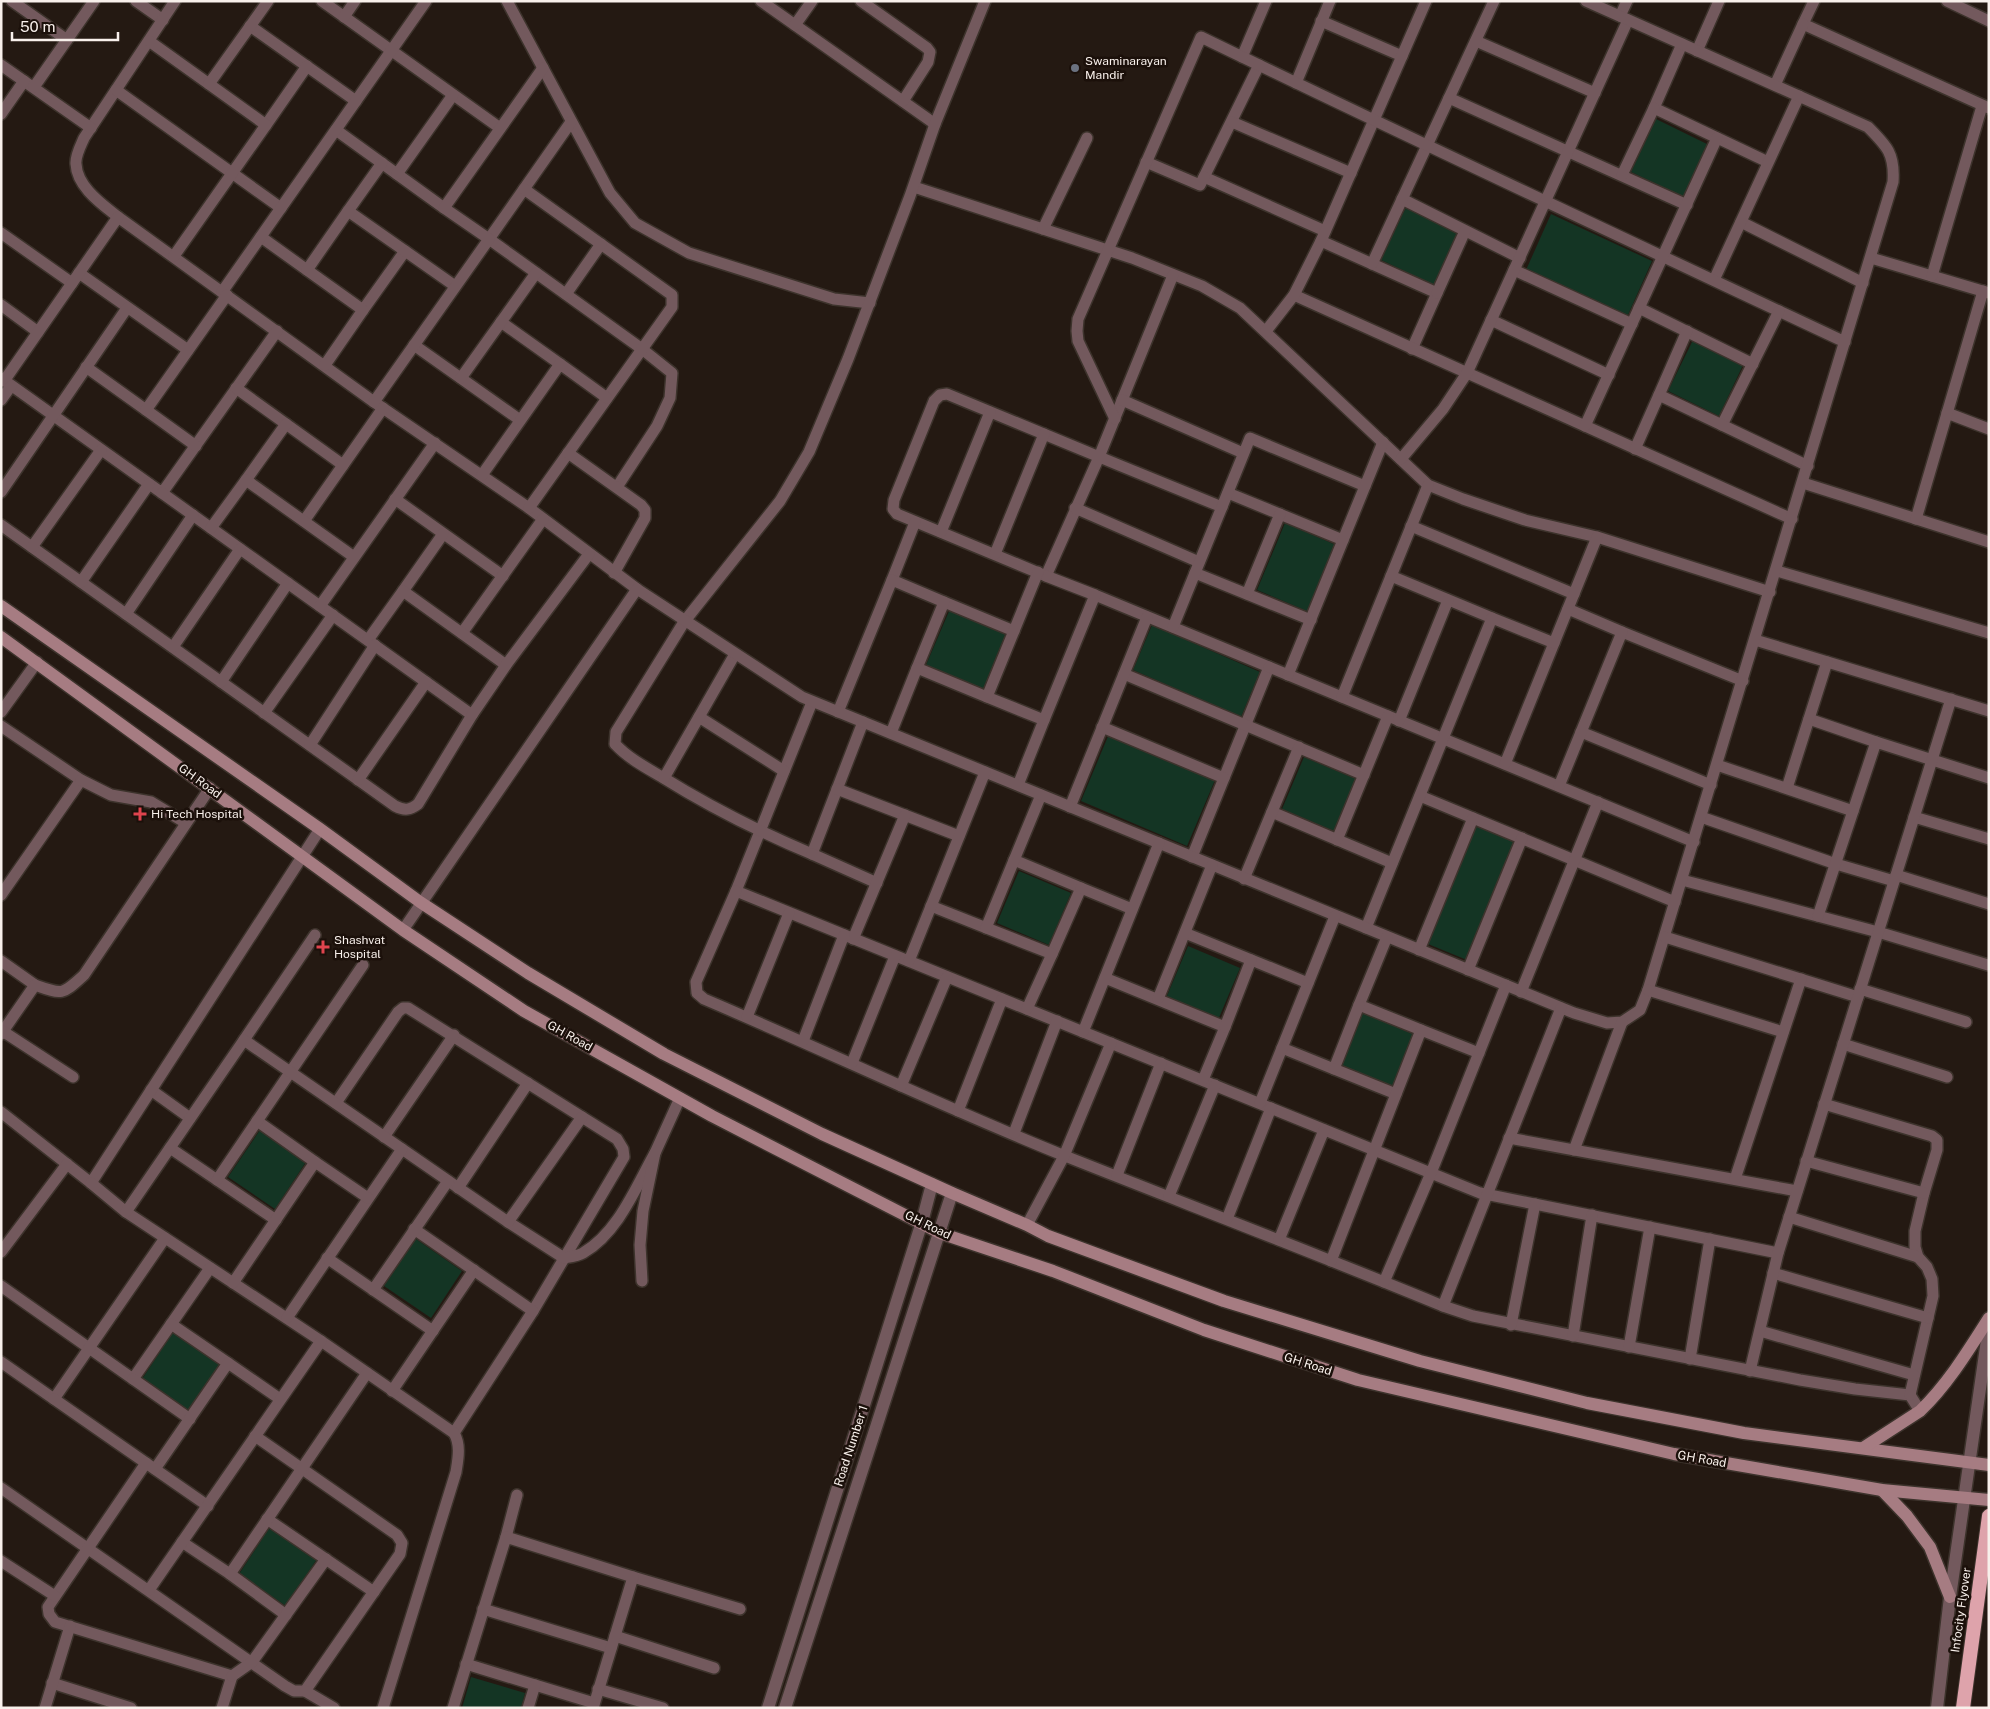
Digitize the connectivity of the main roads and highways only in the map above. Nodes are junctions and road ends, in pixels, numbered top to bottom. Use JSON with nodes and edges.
{"nodes":[{"id":1,"x":1,"y":606,"type":"edge"},
{"id":2,"x":1,"y":637,"type":"edge"},
{"id":3,"x":1989,"y":1318,"type":"edge"},
{"id":4,"x":1863,"y":1448,"type":"junction"},
{"id":5,"x":1989,"y":1465,"type":"edge"},
{"id":6,"x":1882,"y":1490,"type":"junction"},
{"id":7,"x":1989,"y":1500,"type":"edge"},
{"id":8,"x":1989,"y":1516,"type":"edge"},
{"id":9,"x":1950,"y":1597,"type":"road end"},
{"id":10,"x":1963,"y":1708,"type":"edge"}],
"edges":[{"from":1,"to":4,"type":"main road"},
{"from":2,"to":6,"type":"main road","name":"GH Road"},
{"from":3,"to":4,"type":"main road"},
{"from":4,"to":5,"type":"main road"},
{"from":6,"to":7,"type":"main road","name":"GH Road"},
{"from":6,"to":9,"type":"main road"},
{"from":8,"to":10,"type":"highway","name":"Infocity Flyover"}]}
